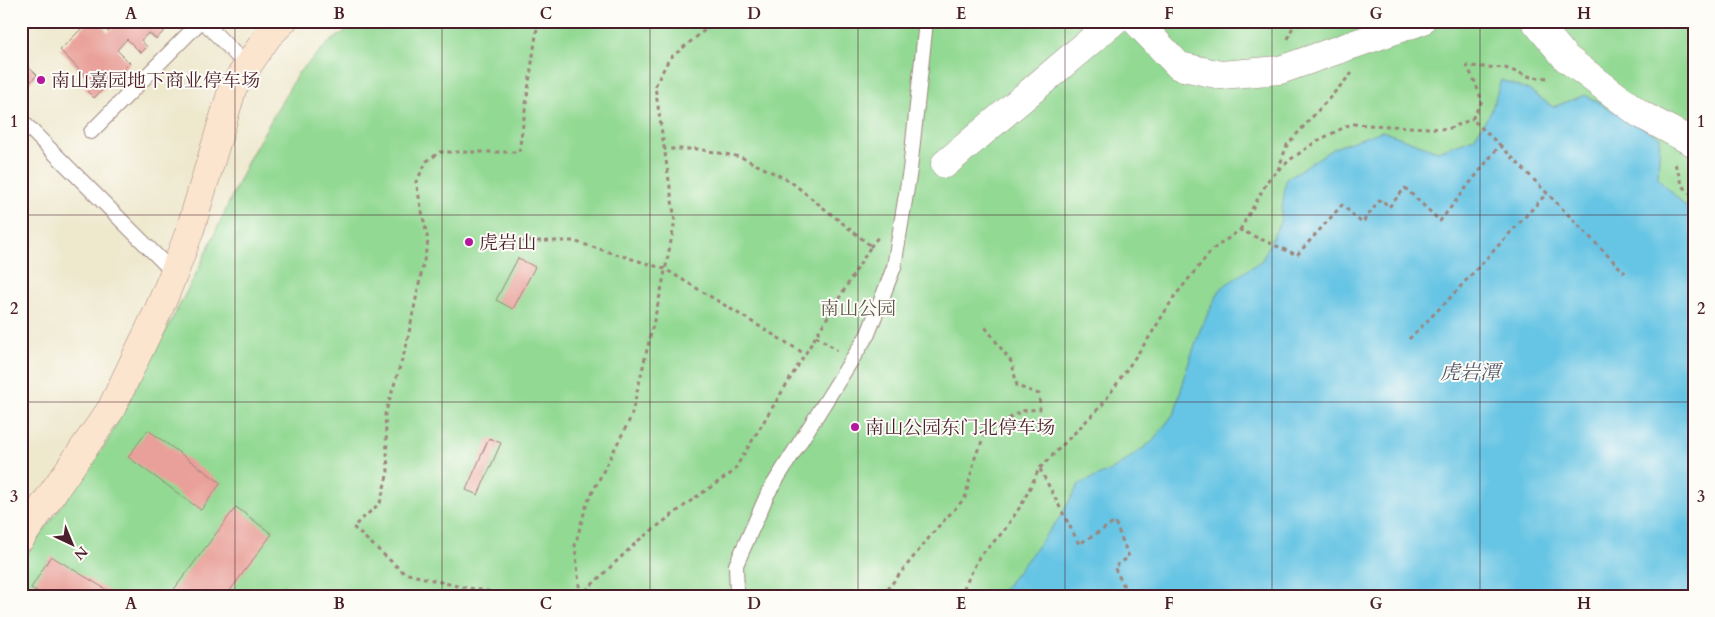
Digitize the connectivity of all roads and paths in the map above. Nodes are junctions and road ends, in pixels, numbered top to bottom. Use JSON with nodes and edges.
{"nodes":[{"id":1,"x":202,"y":21,"type":"edge"},
{"id":2,"x":538,"y":21,"type":"edge"},
{"id":3,"x":716,"y":21,"type":"edge"},
{"id":4,"x":925,"y":21,"type":"edge"},
{"id":5,"x":1114,"y":21,"type":"edge"},
{"id":6,"x":1136,"y":21,"type":"edge"},
{"id":7,"x":1421,"y":21,"type":"edge"},
{"id":8,"x":1535,"y":21,"type":"edge"},
{"id":9,"x":279,"y":23,"type":"edge"},
{"id":10,"x":1358,"y":43,"type":"junction"},
{"id":11,"x":247,"y":66,"type":"junction"},
{"id":12,"x":1558,"y":79,"type":"dead end"},
{"id":13,"x":1472,"y":119,"type":"junction"},
{"id":14,"x":21,"y":120,"type":"edge"},
{"id":15,"x":91,"y":132,"type":"dead end"},
{"id":16,"x":1694,"y":143,"type":"edge"},
{"id":17,"x":1500,"y":145,"type":"junction"},
{"id":18,"x":664,"y":150,"type":"junction"},
{"id":19,"x":945,"y":164,"type":"dead end"},
{"id":20,"x":1277,"y":172,"type":"junction"},
{"id":21,"x":1547,"y":193,"type":"junction"},
{"id":22,"x":1240,"y":230,"type":"junction"},
{"id":23,"x":521,"y":241,"type":"dead end"},
{"id":24,"x":665,"y":269,"type":"junction"},
{"id":25,"x":174,"y":273,"type":"junction"},
{"id":26,"x":1625,"y":273,"type":"dead end"},
{"id":27,"x":983,"y":324,"type":"dead end"},
{"id":28,"x":1409,"y":339,"type":"dead end"},
{"id":29,"x":805,"y":354,"type":"junction"},
{"id":30,"x":1039,"y":469,"type":"junction"},
{"id":31,"x":21,"y":538,"type":"edge"},
{"id":32,"x":544,"y":596,"type":"edge"},
{"id":33,"x":580,"y":596,"type":"edge"},
{"id":34,"x":737,"y":596,"type":"edge"},
{"id":35,"x":882,"y":596,"type":"edge"},
{"id":36,"x":960,"y":596,"type":"edge"},
{"id":37,"x":1129,"y":596,"type":"edge"}],
"edges":[{"from":1,"to":11,"type":"lane"},
{"from":1,"to":15,"type":"lane"},
{"from":2,"to":32,"type":"path"},
{"from":3,"to":18,"type":"path"},
{"from":4,"to":34,"type":"lane"},
{"from":5,"to":19,"type":"street"},
{"from":6,"to":10,"type":"street"},
{"from":7,"to":10,"type":"street"},
{"from":8,"to":16,"type":"street"},
{"from":9,"to":11,"type":"street"},
{"from":10,"to":20,"type":"path"},
{"from":11,"to":25,"type":"street"},
{"from":12,"to":13,"type":"path"},
{"from":13,"to":17,"type":"path"},
{"from":13,"to":20,"type":"path"},
{"from":14,"to":25,"type":"lane"},
{"from":17,"to":21,"type":"path"},
{"from":17,"to":22,"type":"path"},
{"from":18,"to":24,"type":"path"},
{"from":18,"to":29,"type":"path"},
{"from":20,"to":22,"type":"path"},
{"from":21,"to":26,"type":"path"},
{"from":21,"to":28,"type":"path"},
{"from":22,"to":30,"type":"path"},
{"from":23,"to":24,"type":"path"},
{"from":24,"to":29,"type":"path"},
{"from":24,"to":33,"type":"path"},
{"from":25,"to":31,"type":"street"},
{"from":27,"to":35,"type":"path"},
{"from":29,"to":33,"type":"path"},
{"from":30,"to":36,"type":"path"},
{"from":30,"to":37,"type":"path"}]}
